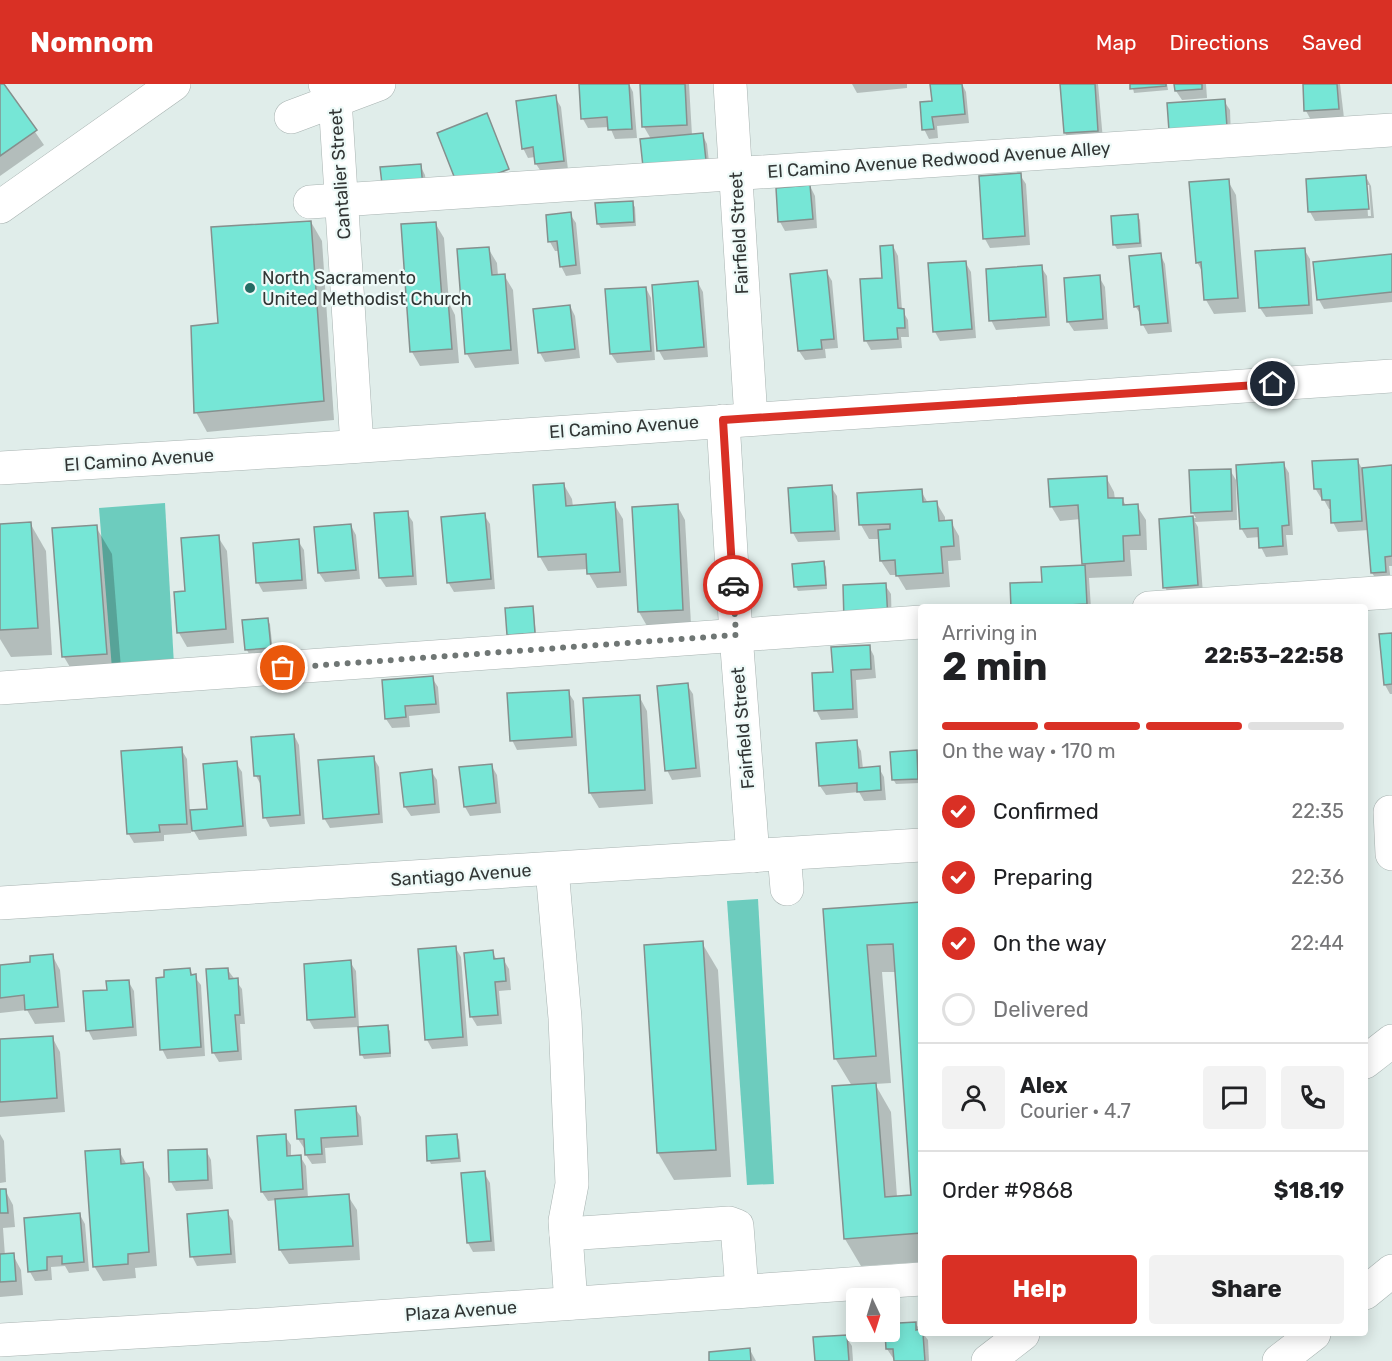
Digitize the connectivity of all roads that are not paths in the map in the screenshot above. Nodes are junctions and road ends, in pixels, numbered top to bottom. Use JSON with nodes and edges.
{"nodes":[{"id":1,"x":174,"y":84,"type":"edge"},
{"id":2,"x":379,"y":84,"type":"edge"},
{"id":3,"x":730,"y":84,"type":"edge"},
{"id":4,"x":330,"y":92,"type":"edge"},
{"id":5,"x":291,"y":117,"type":"dead end"},
{"id":6,"x":1392,"y":130,"type":"edge"},
{"id":7,"x":736,"y":174,"type":"junction"},
{"id":8,"x":326,"y":201,"type":"junction"},
{"id":9,"x":0,"y":207,"type":"edge"},
{"id":10,"x":1392,"y":376,"type":"edge"},
{"id":11,"x":737,"y":419,"type":"junction"},
{"id":12,"x":357,"y":446,"type":"junction"},
{"id":13,"x":0,"y":468,"type":"edge"},
{"id":14,"x":1392,"y":592,"type":"edge"},
{"id":15,"x":1210,"y":604,"type":"edge"},
{"id":16,"x":918,"y":622,"type":"edge"},
{"id":17,"x":736,"y":635,"type":"junction"},
{"id":18,"x":0,"y":688,"type":"edge"},
{"id":19,"x":1382,"y":813,"type":"edge"},
{"id":20,"x":918,"y":845,"type":"edge"},
{"id":21,"x":1392,"y":854,"type":"edge"},
{"id":22,"x":769,"y":855,"type":"junction"},
{"id":23,"x":552,"y":869,"type":"junction"},
{"id":24,"x":787,"y":889,"type":"dead end"},
{"id":25,"x":0,"y":903,"type":"edge"},
{"id":26,"x":1392,"y":1041,"type":"edge"},
{"id":27,"x":1368,"y":1060,"type":"edge"},
{"id":28,"x":566,"y":1234,"type":"junction"},
{"id":29,"x":1392,"y":1271,"type":"edge"},
{"id":30,"x":918,"y":1279,"type":"edge"},
{"id":31,"x":742,"y":1291,"type":"junction"},
{"id":32,"x":1368,"y":1291,"type":"edge"},
{"id":33,"x":571,"y":1303,"type":"junction"},
{"id":34,"x":1019,"y":1336,"type":"edge"},
{"id":35,"x":1311,"y":1336,"type":"edge"},
{"id":36,"x":0,"y":1340,"type":"edge"},
{"id":37,"x":85,"y":1348,"type":"edge"},
{"id":38,"x":989,"y":1351,"type":"edge"},
{"id":39,"x":1279,"y":1361,"type":"edge"}],
"edges":[{"from":1,"to":9,"type":"street"},
{"from":2,"to":4,"type":"street"},
{"from":3,"to":7,"type":"street","name":"Fairfield Street"},
{"from":4,"to":5,"type":"street"},
{"from":4,"to":8,"type":"street","name":"Cantalier Street"},
{"from":6,"to":7,"type":"street","name":"El Camino Avenue Redwood Avenue Alley"},
{"from":7,"to":8,"type":"street","name":"El Camino Avenue Redwood Avenue Alley"},
{"from":7,"to":11,"type":"street","name":"Fairfield Street"},
{"from":8,"to":12,"type":"street","name":"Cantalier Street"},
{"from":10,"to":11,"type":"street","name":"El Camino Avenue"},
{"from":11,"to":12,"type":"street","name":"El Camino Avenue"},
{"from":11,"to":17,"type":"street","name":"Fairfield Street"},
{"from":12,"to":13,"type":"street","name":"El Camino Avenue"},
{"from":14,"to":15,"type":"street"},
{"from":16,"to":17,"type":"street"},
{"from":17,"to":18,"type":"street"},
{"from":17,"to":22,"type":"street","name":"Fairfield Street"},
{"from":19,"to":21,"type":"street"},
{"from":20,"to":22,"type":"street","name":"Santiago Avenue"},
{"from":22,"to":23,"type":"street","name":"Santiago Avenue"},
{"from":22,"to":24,"type":"street","name":"Fairfield Street"},
{"from":23,"to":25,"type":"street","name":"Santiago Avenue"},
{"from":23,"to":28,"type":"street"},
{"from":26,"to":27,"type":"street"},
{"from":28,"to":31,"type":"street"},
{"from":28,"to":33,"type":"street"},
{"from":29,"to":32,"type":"street"},
{"from":30,"to":31,"type":"street","name":"Plaza Avenue"},
{"from":31,"to":33,"type":"street","name":"Plaza Avenue"},
{"from":33,"to":37,"type":"street","name":"Plaza Avenue"},
{"from":34,"to":38,"type":"street"},
{"from":35,"to":39,"type":"street"},
{"from":36,"to":37,"type":"street","name":"Plaza Avenue"}]}
